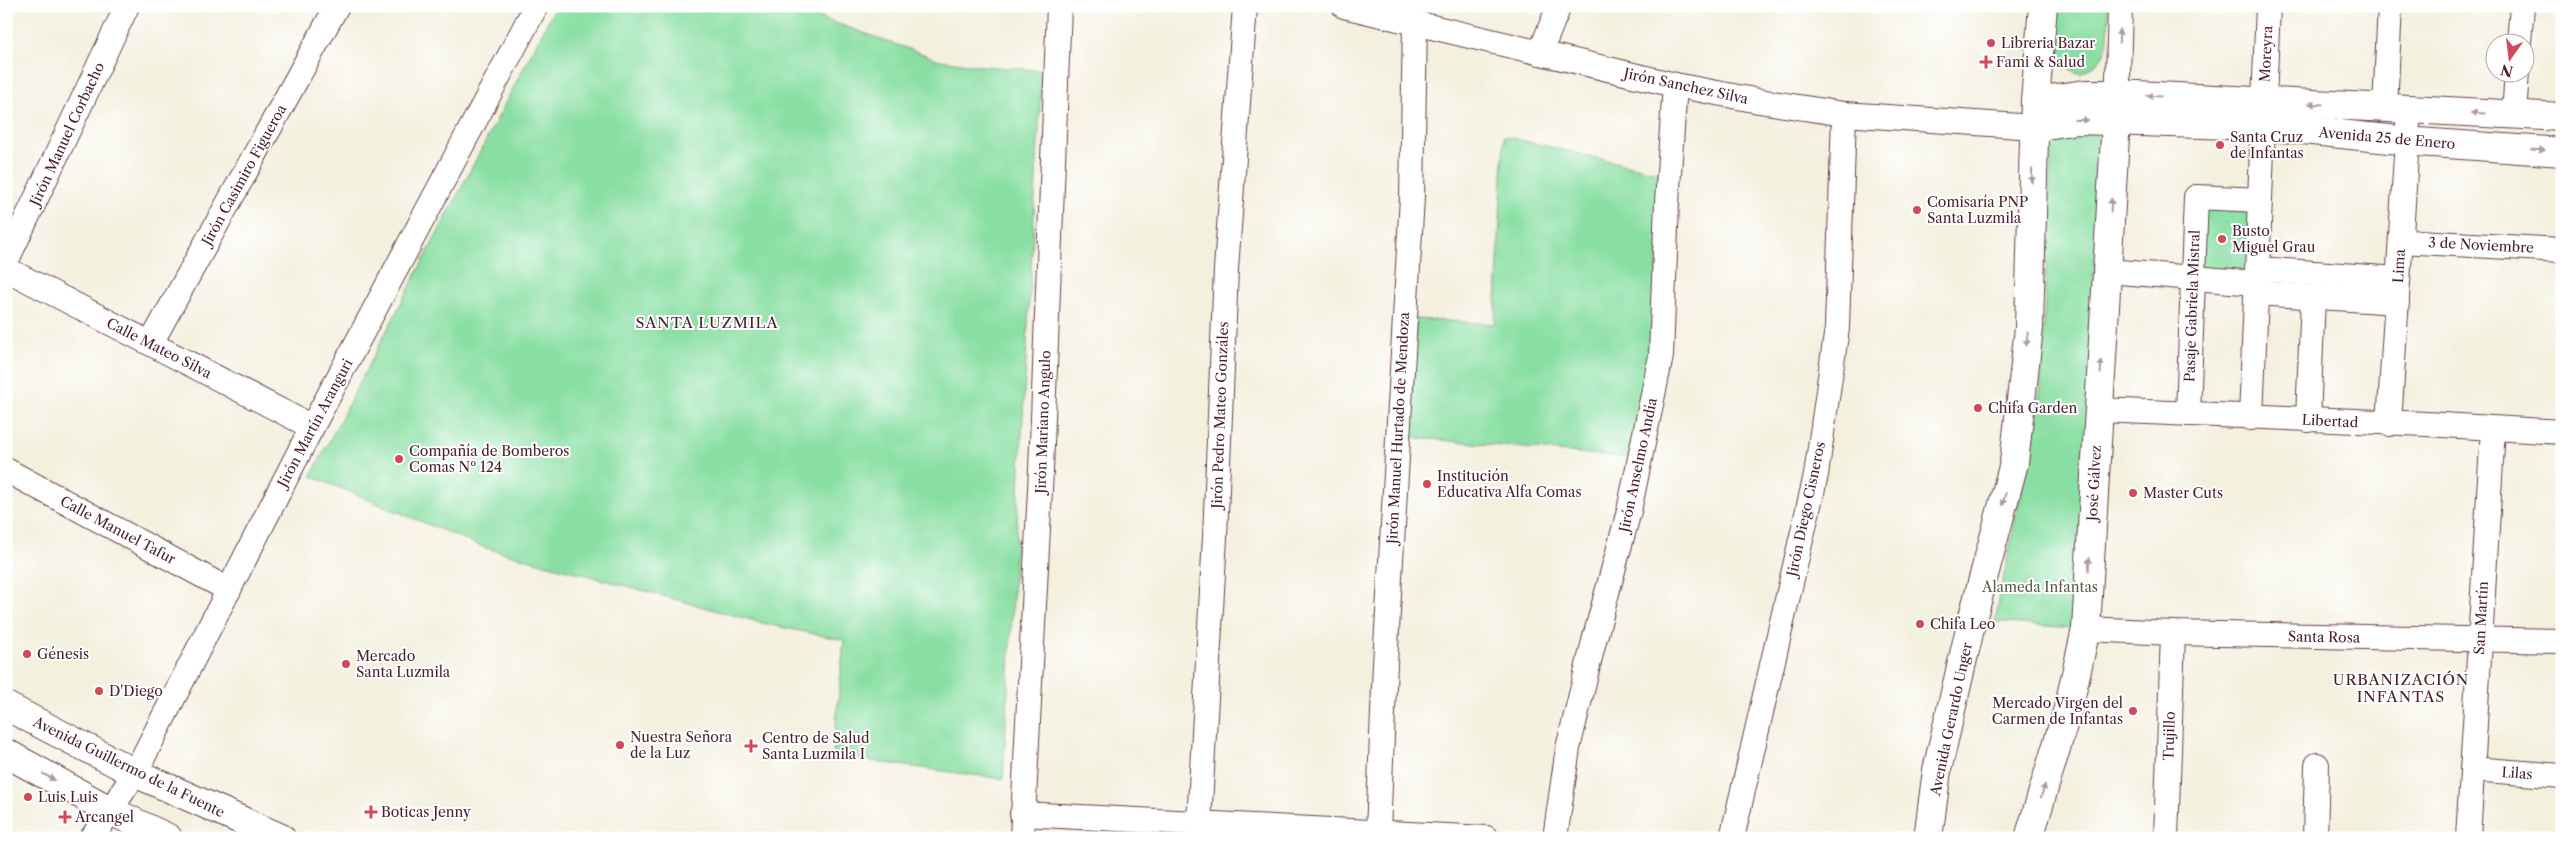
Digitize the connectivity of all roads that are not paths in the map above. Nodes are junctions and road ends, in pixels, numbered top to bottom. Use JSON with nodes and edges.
{"nodes":[{"id":1,"x":127,"y":6,"type":"edge"},
{"id":2,"x":337,"y":6,"type":"edge"},
{"id":3,"x":536,"y":6,"type":"edge"},
{"id":4,"x":1059,"y":6,"type":"edge"},
{"id":5,"x":1245,"y":6,"type":"edge"},
{"id":6,"x":1344,"y":6,"type":"edge"},
{"id":7,"x":1559,"y":6,"type":"edge"},
{"id":8,"x":2043,"y":6,"type":"edge"},
{"id":9,"x":2120,"y":6,"type":"edge"},
{"id":10,"x":2268,"y":6,"type":"edge"},
{"id":11,"x":2390,"y":6,"type":"edge"},
{"id":12,"x":2522,"y":6,"type":"edge"},
{"id":13,"x":1415,"y":24,"type":"junction"},
{"id":14,"x":2521,"y":32,"type":"edge"},
{"id":15,"x":1540,"y":53,"type":"junction"},
{"id":16,"x":2516,"y":82,"type":"edge"},
{"id":17,"x":1675,"y":85,"type":"junction"},
{"id":18,"x":2035,"y":101,"type":"junction"},
{"id":19,"x":2117,"y":107,"type":"junction"},
{"id":20,"x":2397,"y":108,"type":"junction"},
{"id":21,"x":1844,"y":114,"type":"junction"},
{"id":22,"x":2263,"y":114,"type":"junction"},
{"id":23,"x":2514,"y":115,"type":"junction"},
{"id":24,"x":2562,"y":117,"type":"edge"},
{"id":25,"x":2034,"y":128,"type":"junction"},
{"id":26,"x":2407,"y":141,"type":"junction"},
{"id":27,"x":2562,"y":152,"type":"edge"},
{"id":28,"x":2260,"y":200,"type":"junction"},
{"id":29,"x":2400,"y":241,"type":"junction"},
{"id":30,"x":2562,"y":250,"type":"edge"},
{"id":31,"x":6,"y":262,"type":"edge"},
{"id":32,"x":6,"y":269,"type":"edge"},
{"id":33,"x":2107,"y":271,"type":"junction"},
{"id":34,"x":2194,"y":278,"type":"junction"},
{"id":35,"x":2398,"y":279,"type":"junction"},
{"id":36,"x":2257,"y":281,"type":"junction"},
{"id":37,"x":2313,"y":297,"type":"junction"},
{"id":38,"x":2397,"y":302,"type":"junction"},
{"id":39,"x":151,"y":343,"type":"junction"},
{"id":40,"x":2098,"y":410,"type":"junction"},
{"id":41,"x":2188,"y":414,"type":"junction"},
{"id":42,"x":2251,"y":418,"type":"junction"},
{"id":43,"x":2308,"y":420,"type":"junction"},
{"id":44,"x":2389,"y":424,"type":"junction"},
{"id":45,"x":312,"y":427,"type":"junction"},
{"id":46,"x":2492,"y":429,"type":"junction"},
{"id":47,"x":2562,"y":432,"type":"edge"},
{"id":48,"x":6,"y":470,"type":"edge"},
{"id":49,"x":229,"y":590,"type":"junction"},
{"id":50,"x":2086,"y":629,"type":"junction"},
{"id":51,"x":2174,"y":634,"type":"junction"},
{"id":52,"x":2480,"y":641,"type":"junction"},
{"id":53,"x":2562,"y":641,"type":"edge"},
{"id":54,"x":6,"y":706,"type":"edge"},
{"id":55,"x":6,"y":753,"type":"edge"},
{"id":56,"x":2317,"y":765,"type":"dead end"},
{"id":57,"x":2472,"y":769,"type":"junction"},
{"id":58,"x":135,"y":773,"type":"junction"},
{"id":59,"x":2562,"y":776,"type":"edge"},
{"id":60,"x":111,"y":811,"type":"junction"},
{"id":61,"x":1022,"y":814,"type":"junction"},
{"id":62,"x":1199,"y":823,"type":"junction"},
{"id":63,"x":1378,"y":832,"type":"junction"},
{"id":64,"x":92,"y":838,"type":"edge"},
{"id":65,"x":168,"y":838,"type":"edge"},
{"id":66,"x":281,"y":838,"type":"edge"},
{"id":67,"x":1022,"y":838,"type":"edge"},
{"id":68,"x":1486,"y":838,"type":"edge"},
{"id":69,"x":1555,"y":838,"type":"edge"},
{"id":70,"x":1732,"y":838,"type":"edge"},
{"id":71,"x":1928,"y":838,"type":"edge"},
{"id":72,"x":2029,"y":838,"type":"edge"},
{"id":73,"x":2166,"y":838,"type":"edge"},
{"id":74,"x":2315,"y":838,"type":"edge"},
{"id":75,"x":2468,"y":838,"type":"edge"}],
"edges":[{"from":1,"to":31,"type":"street","name":"Jirón Manuel Corbacho"},
{"from":2,"to":39,"type":"street","name":"Jirón Casimiro Figueroa"},
{"from":3,"to":45,"type":"street","name":"Jirón Martín Aranguri"},
{"from":4,"to":61,"type":"street","name":"Jirón Mariano Angulo"},
{"from":5,"to":62,"type":"street","name":"Jirón Pedro Mateo Gonzáles"},
{"from":6,"to":13,"type":"street","name":"Jirón Sanchez Silva"},
{"from":7,"to":15,"type":"street"},
{"from":8,"to":18,"type":"main road","name":"Avenida Gerardo Unger"},
{"from":19,"to":9,"type":"street","one_way":true},
{"from":10,"to":22,"type":"street","name":"Moreyra"},
{"from":11,"to":20,"type":"street","name":"Lima"},
{"from":12,"to":14,"type":"street"},
{"from":13,"to":15,"type":"street","name":"Jirón Sanchez Silva"},
{"from":13,"to":63,"type":"street","name":"Jirón Manuel Hurtado de Mendoza"},
{"from":15,"to":17,"type":"street","name":"Jirón Sanchez Silva"},
{"from":16,"to":23,"type":"street"},
{"from":17,"to":21,"type":"street","name":"Jirón Sanchez Silva"},
{"from":17,"to":69,"type":"street","name":"Jirón Anselmo Andía"},
{"from":18,"to":19,"type":"main road","name":"Avenida 25 de Enero"},
{"from":18,"to":25,"type":"main road","name":"Avenida Gerardo Unger"},
{"from":19,"to":22,"type":"main road","name":"Avenida 25 de Enero"},
{"from":25,"to":19,"type":"main road","name":"Avenida 25 de Enero","one_way":true},
{"from":33,"to":19,"type":"main road","name":"José Gálvez","one_way":true},
{"from":20,"to":22,"type":"main road","name":"Avenida 25 de Enero","one_way":true},
{"from":23,"to":20,"type":"main road","name":"Avenida 25 de Enero","one_way":true},
{"from":20,"to":26,"type":"street","name":"Lima"},
{"from":21,"to":25,"type":"street","name":"Jirón Sanchez Silva"},
{"from":21,"to":70,"type":"street","name":"Jirón Diego Cisneros"},
{"from":22,"to":26,"type":"main road","name":"Avenida 25 de Enero"},
{"from":22,"to":28,"type":"street","name":"Moreyra"},
{"from":23,"to":24,"type":"main road","name":"Avenida 25 de Enero"},
{"from":25,"to":71,"type":"main road","name":"Avenida Gerardo Unger","one_way":true},
{"from":26,"to":27,"type":"main road","name":"Avenida 25 de Enero","one_way":true},
{"from":26,"to":29,"type":"street","name":"Lima"},
{"from":28,"to":34,"type":"street","name":"Pasaje Gabriela Mistral"},
{"from":28,"to":36,"type":"street","name":"Moreyra"},
{"from":29,"to":30,"type":"street","name":"3 de Noviembre"},
{"from":29,"to":35,"type":"street","name":"Lima"},
{"from":32,"to":39,"type":"street","name":"Calle Mateo Silva"},
{"from":33,"to":34,"type":"street"},
{"from":40,"to":33,"type":"main road","name":"José Gálvez","one_way":true},
{"from":34,"to":36,"type":"street"},
{"from":34,"to":41,"type":"street","name":"Pasaje Gabriela Mistral"},
{"from":35,"to":36,"type":"street"},
{"from":35,"to":38,"type":"street","name":"Lima"},
{"from":36,"to":37,"type":"street"},
{"from":36,"to":42,"type":"street","name":"Moreyra"},
{"from":37,"to":38,"type":"street"},
{"from":37,"to":43,"type":"street"},
{"from":38,"to":44,"type":"street","name":"Lima"},
{"from":39,"to":45,"type":"street","name":"Calle Mateo Silva"},
{"from":40,"to":41,"type":"street","name":"Libertad"},
{"from":50,"to":40,"type":"main road","name":"José Gálvez","one_way":true},
{"from":41,"to":42,"type":"street","name":"Libertad"},
{"from":42,"to":43,"type":"street","name":"Libertad"},
{"from":43,"to":44,"type":"street","name":"Libertad"},
{"from":44,"to":46,"type":"street","name":"Libertad"},
{"from":45,"to":49,"type":"street","name":"Jirón Martín Aranguri"},
{"from":46,"to":47,"type":"street","name":"Libertad"},
{"from":46,"to":52,"type":"street","name":"San Martín"},
{"from":48,"to":49,"type":"street","name":"Calle Manuel Tafur"},
{"from":49,"to":58,"type":"street","name":"Jirón Martín Aranguri"},
{"from":50,"to":51,"type":"street","name":"Santa Rosa"},
{"from":72,"to":50,"type":"main road","name":"José Gálvez","one_way":true},
{"from":51,"to":52,"type":"street","name":"Santa Rosa"},
{"from":51,"to":73,"type":"street","name":"Trujillo"},
{"from":52,"to":53,"type":"street","name":"Santa Rosa"},
{"from":52,"to":57,"type":"street","name":"San Martín"},
{"from":54,"to":58,"type":"main road","name":"Avenida Guillermo de la Fuente"},
{"from":55,"to":60,"type":"main road","one_way":true},
{"from":56,"to":74,"type":"street"},
{"from":57,"to":59,"type":"street","name":"Lilas"},
{"from":57,"to":75,"type":"street","name":"San Martín"},
{"from":58,"to":60,"type":"street","name":"Jirón Martín Aranguri"},
{"from":58,"to":66,"type":"main road","name":"Avenida Guillermo de la Fuente"},
{"from":60,"to":64,"type":"street","name":"Jirón Martín Aranguri"},
{"from":60,"to":65,"type":"main road"},
{"from":61,"to":62,"type":"street"},
{"from":61,"to":67,"type":"street","name":"Jirón Mariano Angulo"},
{"from":62,"to":63,"type":"street"},
{"from":63,"to":68,"type":"street"}]}
